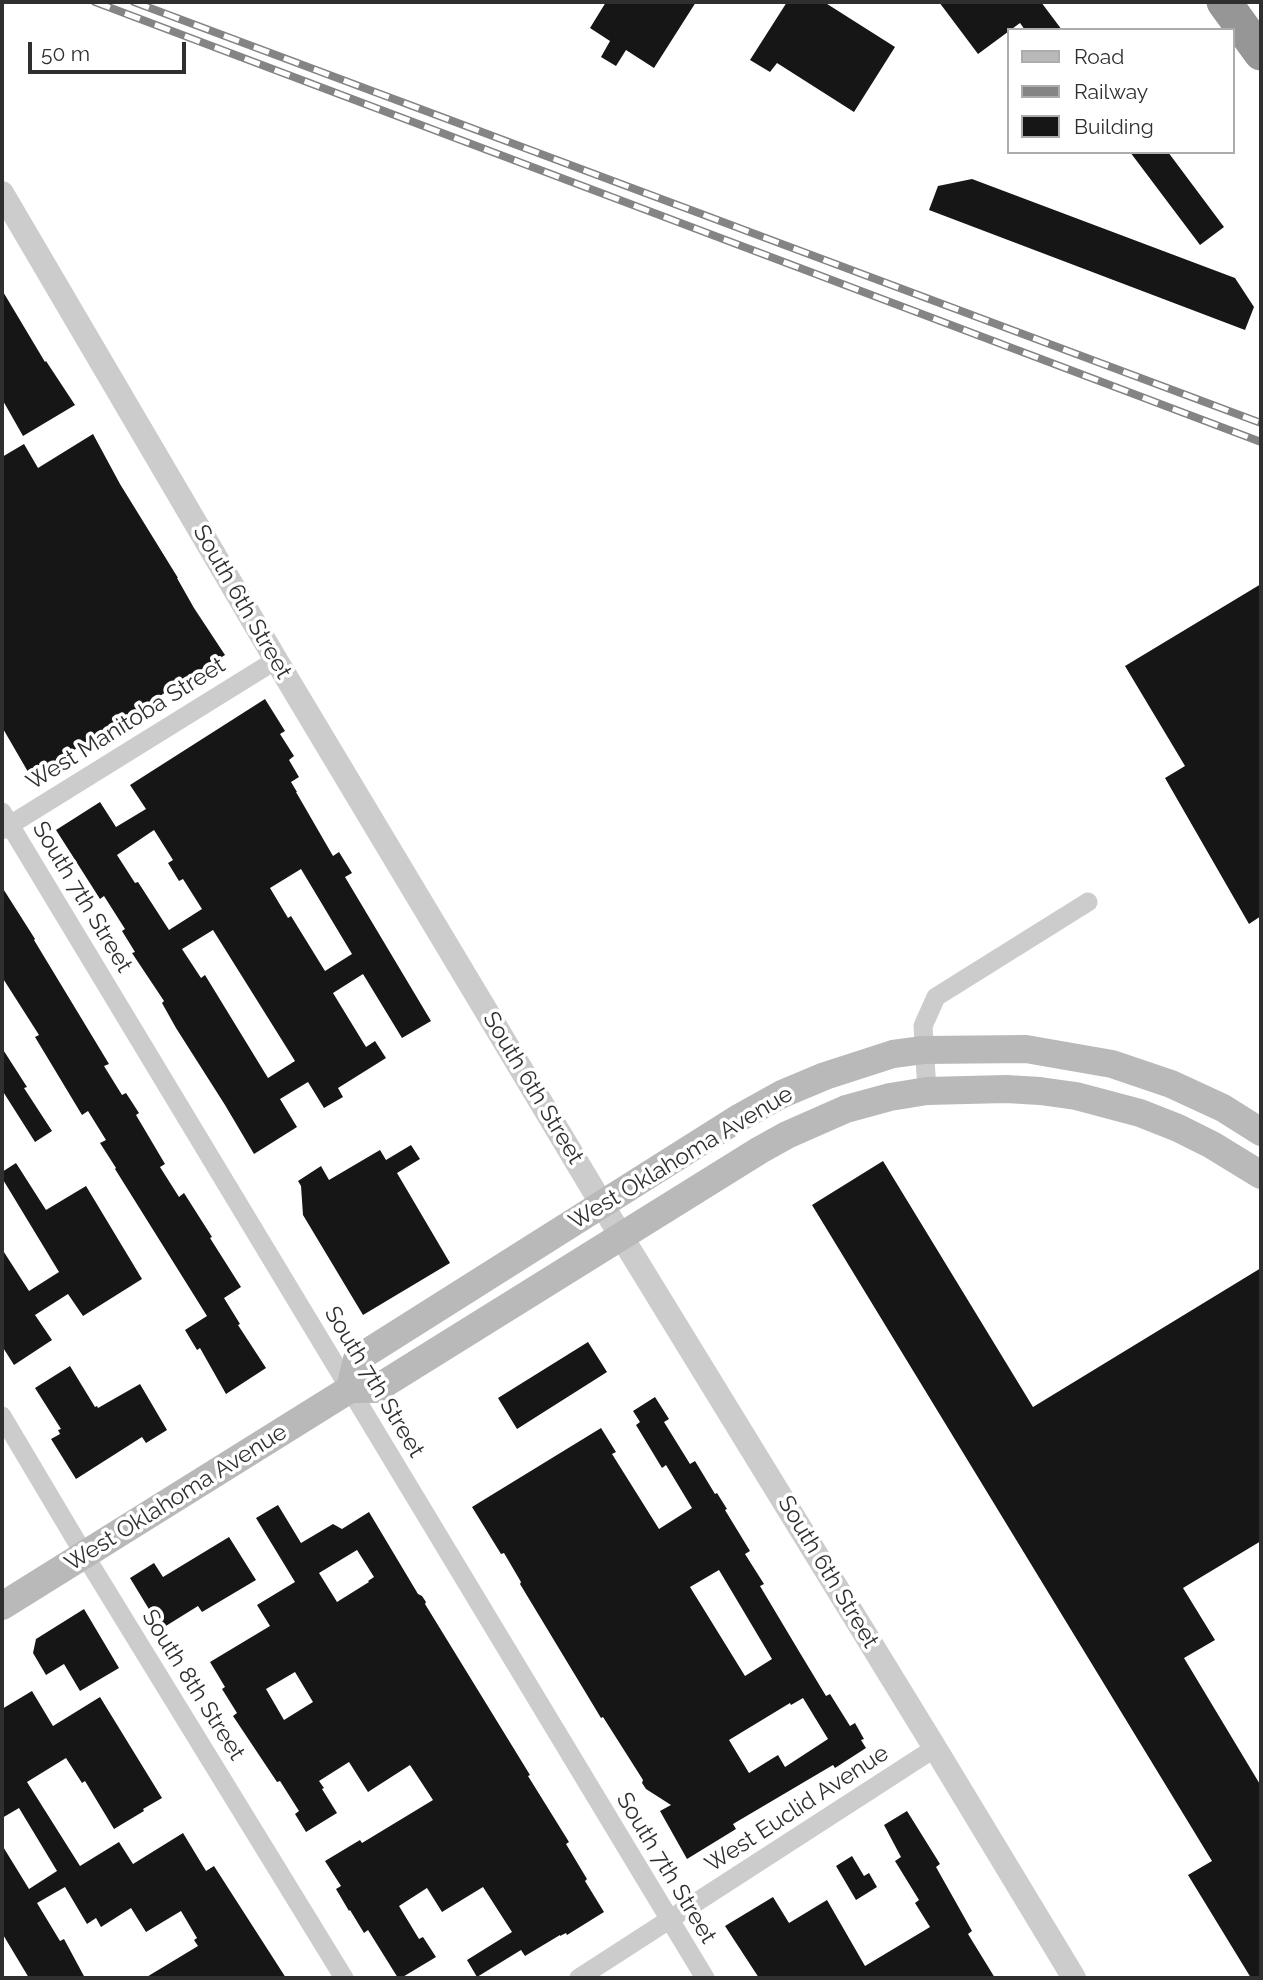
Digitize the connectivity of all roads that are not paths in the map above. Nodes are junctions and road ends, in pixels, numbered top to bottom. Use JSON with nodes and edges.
{"nodes":[{"id":1,"x":1224,"y":2,"type":"edge"},
{"id":2,"x":1261,"y":53,"type":"edge"},
{"id":3,"x":2,"y":192,"type":"edge"},
{"id":4,"x":276,"y":660,"type":"junction"},
{"id":5,"x":4,"y":822,"type":"edge"},
{"id":6,"x":1088,"y":902,"type":"dead end"},
{"id":7,"x":923,"y":1050,"type":"junction"},
{"id":8,"x":927,"y":1091,"type":"junction"},
{"id":9,"x":1261,"y":1132,"type":"edge"},
{"id":10,"x":1261,"y":1175,"type":"edge"},
{"id":11,"x":602,"y":1203,"type":"junction"},
{"id":12,"x":621,"y":1236,"type":"junction"},
{"id":13,"x":349,"y":1389,"type":"junction"},
{"id":14,"x":2,"y":1416,"type":"edge"},
{"id":15,"x":84,"y":1554,"type":"junction"},
{"id":16,"x":2,"y":1606,"type":"edge"},
{"id":17,"x":935,"y":1748,"type":"junction"},
{"id":18,"x":669,"y":1920,"type":"junction"},
{"id":19,"x":344,"y":1978,"type":"edge"},
{"id":20,"x":579,"y":1978,"type":"edge"},
{"id":21,"x":705,"y":1978,"type":"edge"},
{"id":22,"x":1074,"y":1978,"type":"edge"}],
"edges":[{"from":1,"to":2,"type":"highway"},
{"from":3,"to":4,"type":"street","name":"South 6th Street"},
{"from":4,"to":5,"type":"street","name":"West Manitoba Street"},
{"from":4,"to":11,"type":"street","name":"South 6th Street"},
{"from":5,"to":13,"type":"street","name":"South 7th Street"},
{"from":6,"to":7,"type":"street"},
{"from":7,"to":8,"type":"street"},
{"from":7,"to":9,"type":"main road","name":"West Oklahoma Avenue"},
{"from":7,"to":11,"type":"main road","name":"West Oklahoma Avenue"},
{"from":8,"to":10,"type":"main road","name":"West Oklahoma Avenue"},
{"from":8,"to":12,"type":"main road","name":"West Oklahoma Avenue"},
{"from":11,"to":12,"type":"street","name":"South 6th Street"},
{"from":11,"to":13,"type":"main road","name":"West Oklahoma Avenue"},
{"from":12,"to":13,"type":"main road","name":"West Oklahoma Avenue"},
{"from":12,"to":17,"type":"street","name":"South 6th Street"},
{"from":13,"to":15,"type":"main road","name":"West Oklahoma Avenue"},
{"from":13,"to":18,"type":"street","name":"South 7th Street"},
{"from":14,"to":15,"type":"street","name":"South 8th Street"},
{"from":15,"to":16,"type":"main road","name":"West Oklahoma Avenue"},
{"from":15,"to":19,"type":"street","name":"South 8th Street"},
{"from":17,"to":18,"type":"street","name":"West Euclid Avenue"},
{"from":17,"to":22,"type":"street","name":"South 6th Street"},
{"from":18,"to":20,"type":"street","name":"West Euclid Avenue"},
{"from":18,"to":21,"type":"street","name":"South 7th Street"}]}
